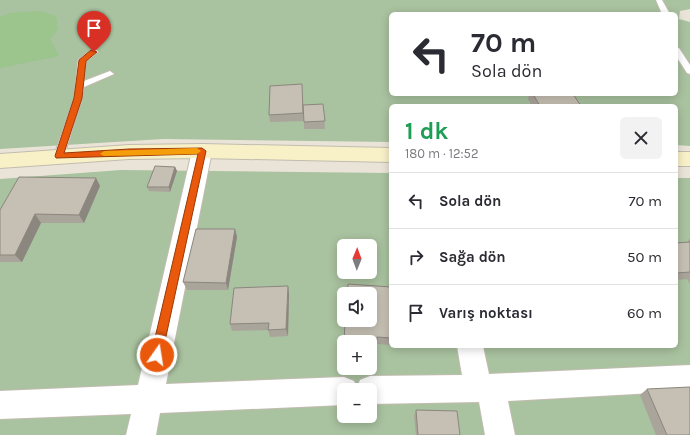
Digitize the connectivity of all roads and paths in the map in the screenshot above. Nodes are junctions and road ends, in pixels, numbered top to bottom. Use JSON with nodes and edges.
{"nodes":[{"id":1,"x":658,"y":1,"type":"dead end"},
{"id":2,"x":665,"y":12,"type":"edge"},
{"id":3,"x":94,"y":52,"type":"dead end"},
{"id":4,"x":678,"y":53,"type":"edge"},
{"id":5,"x":690,"y":70,"type":"edge"},
{"id":6,"x":110,"y":74,"type":"dead end"},
{"id":7,"x":80,"y":85,"type":"junction"},
{"id":8,"x":389,"y":155,"type":"edge"},
{"id":9,"x":59,"y":156,"type":"junction"},
{"id":10,"x":201,"y":158,"type":"junction"},
{"id":11,"x":678,"y":159,"type":"edge"},
{"id":12,"x":690,"y":159,"type":"edge"},
{"id":13,"x":0,"y":161,"type":"edge"},
{"id":14,"x":389,"y":167,"type":"edge"},
{"id":15,"x":0,"y":172,"type":"edge"},
{"id":16,"x":678,"y":172,"type":"edge"},
{"id":17,"x":690,"y":172,"type":"edge"},
{"id":18,"x":471,"y":348,"type":"edge"},
{"id":19,"x":690,"y":378,"type":"edge"},
{"id":20,"x":484,"y":388,"type":"junction"},
{"id":21,"x":377,"y":390,"type":"edge"},
{"id":22,"x":337,"y":391,"type":"edge"},
{"id":23,"x":147,"y":399,"type":"junction"},
{"id":24,"x":0,"y":405,"type":"edge"},
{"id":25,"x":140,"y":435,"type":"edge"},
{"id":26,"x":500,"y":435,"type":"edge"}],
"edges":[{"from":1,"to":2,"type":"lane"},
{"from":3,"to":7,"type":"lane"},
{"from":4,"to":5,"type":"lane"},
{"from":6,"to":7,"type":"lane"},
{"from":7,"to":9,"type":"lane"},
{"from":8,"to":10,"type":"main road"},
{"from":9,"to":10,"type":"main road"},
{"from":9,"to":13,"type":"main road"},
{"from":10,"to":14,"type":"main road"},
{"from":10,"to":15,"type":"main road"},
{"from":10,"to":23,"type":"street"},
{"from":11,"to":12,"type":"main road"},
{"from":16,"to":17,"type":"main road"},
{"from":18,"to":20,"type":"street"},
{"from":19,"to":20,"type":"street"},
{"from":20,"to":21,"type":"street"},
{"from":20,"to":26,"type":"street"},
{"from":22,"to":23,"type":"street"},
{"from":23,"to":24,"type":"street"},
{"from":23,"to":25,"type":"street"}]}
